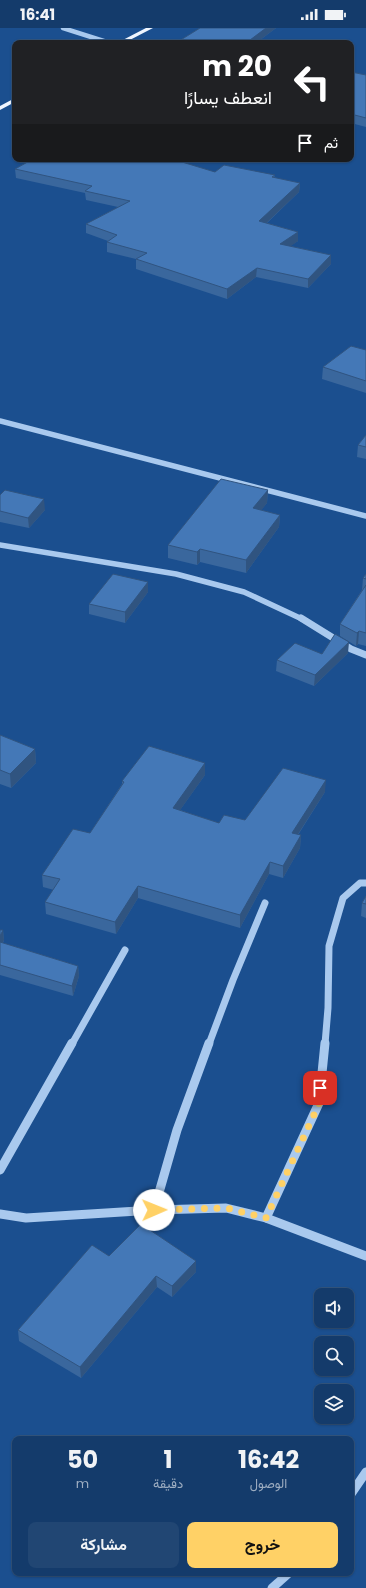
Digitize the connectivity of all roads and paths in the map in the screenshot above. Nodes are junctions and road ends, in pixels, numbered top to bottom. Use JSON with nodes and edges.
{"nodes":[{"id":1,"x":63,"y":28,"type":"edge"},
{"id":2,"x":150,"y":28,"type":"edge"},
{"id":3,"x":101,"y":40,"type":"edge"},
{"id":4,"x":126,"y":40,"type":"edge"},
{"id":5,"x":12,"y":102,"type":"edge"},
{"id":6,"x":0,"y":108,"type":"edge"},
{"id":7,"x":0,"y":422,"type":"edge"},
{"id":8,"x":366,"y":516,"type":"edge"},
{"id":9,"x":0,"y":545,"type":"edge"},
{"id":10,"x":366,"y":654,"type":"edge"},
{"id":11,"x":366,"y":883,"type":"edge"},
{"id":12,"x":265,"y":903,"type":"dead end"},
{"id":13,"x":125,"y":950,"type":"dead end"},
{"id":14,"x":0,"y":1170,"type":"edge"},
{"id":15,"x":154,"y":1210,"type":"junction"},
{"id":16,"x":0,"y":1214,"type":"edge"},
{"id":17,"x":266,"y":1218,"type":"junction"},
{"id":18,"x":366,"y":1256,"type":"edge"},
{"id":19,"x":366,"y":1472,"type":"edge"},
{"id":20,"x":354,"y":1490,"type":"edge"},
{"id":21,"x":286,"y":1576,"type":"edge"},
{"id":22,"x":272,"y":1588,"type":"edge"}],
"edges":[{"from":1,"to":3,"type":"street"},
{"from":2,"to":4,"type":"main road"},
{"from":5,"to":6,"type":"main road"},
{"from":7,"to":8,"type":"street"},
{"from":9,"to":10,"type":"street"},
{"from":11,"to":17,"type":"street"},
{"from":12,"to":15,"type":"street"},
{"from":13,"to":14,"type":"street"},
{"from":15,"to":16,"type":"street"},
{"from":15,"to":17,"type":"street"},
{"from":17,"to":18,"type":"street"},
{"from":19,"to":20,"type":"street"},
{"from":21,"to":22,"type":"street"}]}
